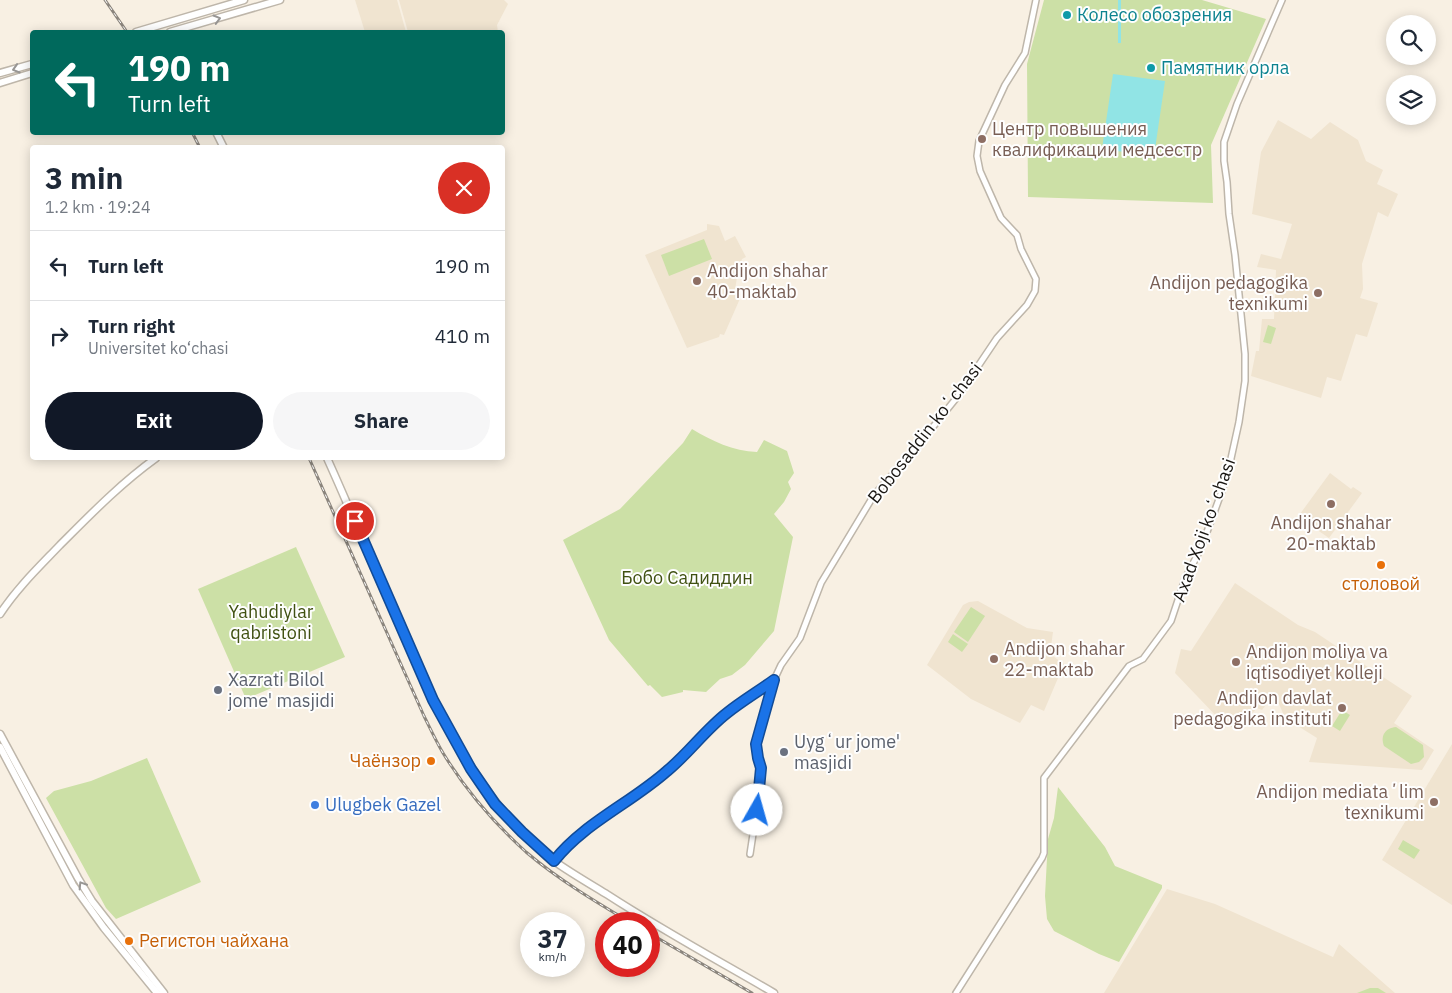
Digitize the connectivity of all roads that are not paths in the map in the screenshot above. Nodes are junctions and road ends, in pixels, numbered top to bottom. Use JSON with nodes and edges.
{"nodes":[{"id":1,"x":244,"y":0,"type":"edge"},
{"id":2,"x":280,"y":0,"type":"edge"},
{"id":3,"x":1036,"y":0,"type":"edge"},
{"id":4,"x":1282,"y":0,"type":"edge"},
{"id":5,"x":266,"y":2,"type":"edge"},
{"id":6,"x":143,"y":30,"type":"edge"},
{"id":7,"x":176,"y":30,"type":"edge"},
{"id":8,"x":30,"y":65,"type":"edge"},
{"id":9,"x":0,"y":74,"type":"edge"},
{"id":10,"x":30,"y":74,"type":"edge"},
{"id":11,"x":0,"y":83,"type":"edge"},
{"id":12,"x":153,"y":460,"type":"edge"},
{"id":13,"x":328,"y":460,"type":"edge"},
{"id":14,"x":0,"y":614,"type":"edge"},
{"id":15,"x":774,"y":680,"type":"junction"},
{"id":16,"x":0,"y":734,"type":"edge"},
{"id":17,"x":0,"y":747,"type":"edge"},
{"id":18,"x":750,"y":854,"type":"dead end"},
{"id":19,"x":554,"y":861,"type":"junction"},
{"id":20,"x":157,"y":993,"type":"edge"},
{"id":21,"x":164,"y":993,"type":"edge"},
{"id":22,"x":774,"y":993,"type":"edge"},
{"id":23,"x":956,"y":993,"type":"edge"}],
"edges":[{"from":1,"to":6,"type":"main road"},
{"from":2,"to":5,"type":"main road"},
{"from":3,"to":15,"type":"street","name":"Bobosaddin koʻchasi"},
{"from":4,"to":23,"type":"street","name":"Axad Xoji koʻchasi"},
{"from":7,"to":5,"type":"main road","one_way":true},
{"from":8,"to":9,"type":"main road","one_way":true},
{"from":10,"to":11,"type":"main road"},
{"from":12,"to":14,"type":"main road"},
{"from":13,"to":19,"type":"main road"},
{"from":15,"to":18,"type":"street","name":"Bobosaddin koʻchasi"},
{"from":15,"to":19,"type":"street"},
{"from":21,"to":16,"type":"main road","one_way":true},
{"from":17,"to":20,"type":"main road"},
{"from":19,"to":22,"type":"main road"}]}
